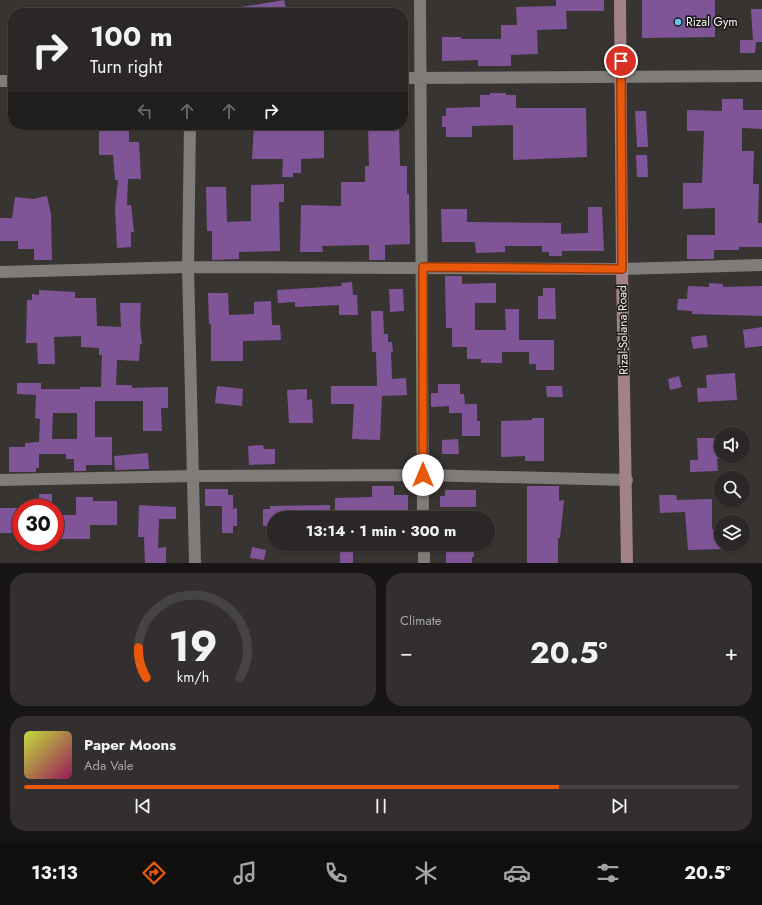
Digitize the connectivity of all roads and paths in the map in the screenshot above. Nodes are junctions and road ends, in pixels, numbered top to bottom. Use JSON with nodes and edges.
{"nodes":[{"id":1,"x":420,"y":0,"type":"edge"},
{"id":2,"x":620,"y":0,"type":"edge"},
{"id":3,"x":621,"y":76,"type":"junction"},
{"id":4,"x":762,"y":76,"type":"edge"},
{"id":5,"x":408,"y":78,"type":"edge"},
{"id":6,"x":421,"y":78,"type":"junction"},
{"id":7,"x":190,"y":130,"type":"edge"},
{"id":8,"x":762,"y":265,"type":"edge"},
{"id":9,"x":188,"y":267,"type":"junction"},
{"id":10,"x":423,"y":267,"type":"junction"},
{"id":11,"x":622,"y":269,"type":"junction"},
{"id":12,"x":0,"y":272,"type":"edge"},
{"id":13,"x":423,"y":475,"type":"junction"},
{"id":14,"x":194,"y":476,"type":"junction"},
{"id":15,"x":0,"y":480,"type":"edge"},
{"id":16,"x":627,"y":480,"type":"junction"},
{"id":17,"x":423,"y":511,"type":"edge"},
{"id":18,"x":424,"y":551,"type":"edge"},
{"id":19,"x":195,"y":563,"type":"edge"},
{"id":20,"x":424,"y":563,"type":"edge"},
{"id":21,"x":627,"y":563,"type":"edge"}],
"edges":[{"from":1,"to":6,"type":"street"},
{"from":2,"to":3,"type":"main road","name":"Rizal-Solana Road"},
{"from":3,"to":4,"type":"street"},
{"from":3,"to":6,"type":"street"},
{"from":3,"to":11,"type":"main road","name":"Rizal-Solana Road"},
{"from":5,"to":6,"type":"street"},
{"from":6,"to":10,"type":"street"},
{"from":7,"to":9,"type":"street"},
{"from":8,"to":11,"type":"street"},
{"from":9,"to":10,"type":"street"},
{"from":9,"to":12,"type":"street"},
{"from":9,"to":14,"type":"street"},
{"from":10,"to":11,"type":"street"},
{"from":10,"to":13,"type":"street"},
{"from":11,"to":16,"type":"main road","name":"Rizal-Solana Road"},
{"from":13,"to":14,"type":"street"},
{"from":13,"to":16,"type":"street"},
{"from":13,"to":17,"type":"street"},
{"from":14,"to":15,"type":"street"},
{"from":14,"to":19,"type":"street"},
{"from":16,"to":21,"type":"main road","name":"Rizal-Solana Road"},
{"from":18,"to":20,"type":"street"}]}
